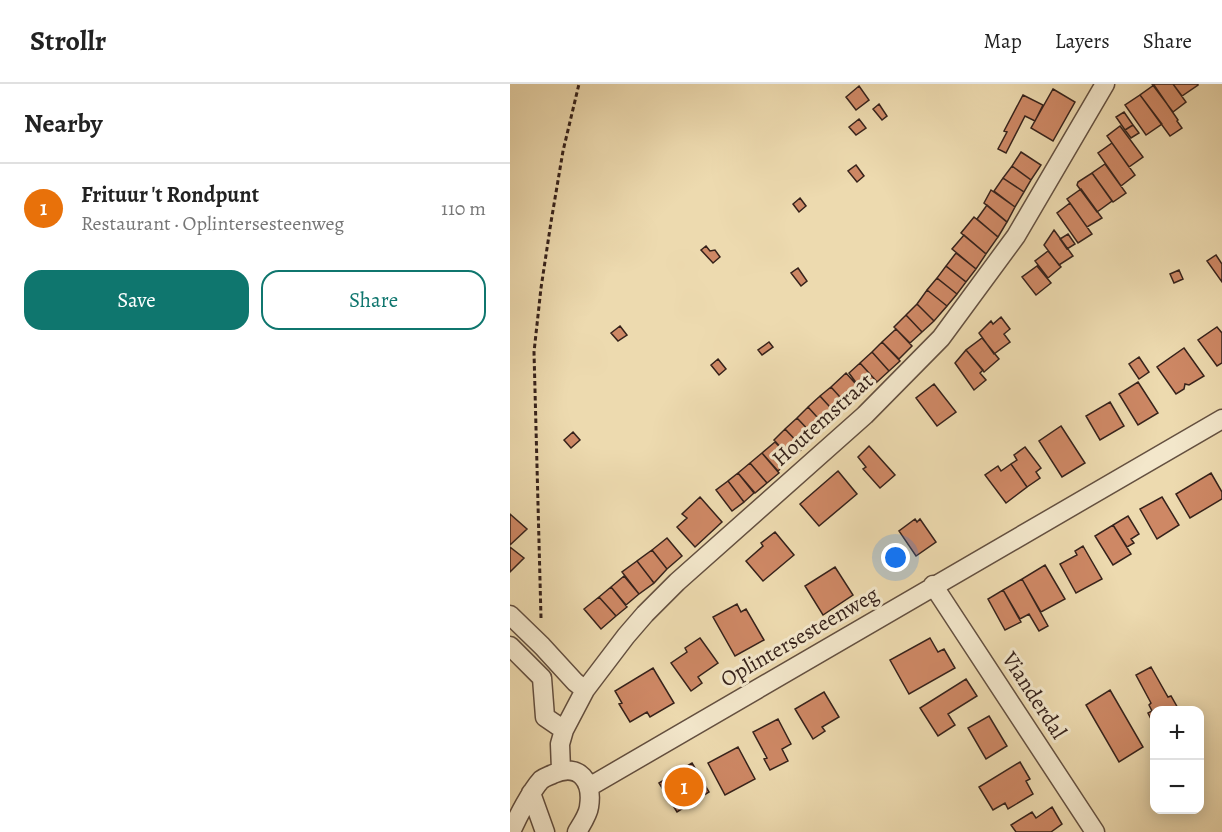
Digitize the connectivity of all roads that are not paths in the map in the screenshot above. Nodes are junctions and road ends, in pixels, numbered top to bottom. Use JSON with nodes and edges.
{"nodes":[{"id":1,"x":1105,"y":84,"type":"edge"},
{"id":2,"x":1222,"y":418,"type":"edge"},
{"id":3,"x":933,"y":585,"type":"junction"},
{"id":4,"x":510,"y":615,"type":"edge"},
{"id":5,"x":510,"y":646,"type":"edge"},
{"id":6,"x":585,"y":690,"type":"junction"},
{"id":7,"x":564,"y":730,"type":"junction"},
{"id":8,"x":561,"y":770,"type":"junction"},
{"id":9,"x":589,"y":787,"type":"junction"},
{"id":10,"x":531,"y":793,"type":"junction"},
{"id":11,"x":511,"y":832,"type":"edge"},
{"id":12,"x":545,"y":832,"type":"edge"},
{"id":13,"x":577,"y":832,"type":"edge"},
{"id":14,"x":1095,"y":832,"type":"edge"}],
"edges":[{"from":1,"to":6,"type":"street","name":"Houtemstraat"},
{"from":2,"to":3,"type":"street","name":"Oplintersesteenweg"},
{"from":3,"to":9,"type":"street","name":"Oplintersesteenweg"},
{"from":3,"to":14,"type":"street","name":"Vianderdal"},
{"from":4,"to":6,"type":"street"},
{"from":5,"to":7,"type":"street"},
{"from":6,"to":7,"type":"street","name":"Houtemstraat"},
{"from":7,"to":8,"type":"street","name":"Houtemstraat"},
{"from":8,"to":9,"type":"street"},
{"from":8,"to":10,"type":"street"},
{"from":9,"to":13,"type":"street"},
{"from":10,"to":11,"type":"street"},
{"from":10,"to":12,"type":"street"}]}
